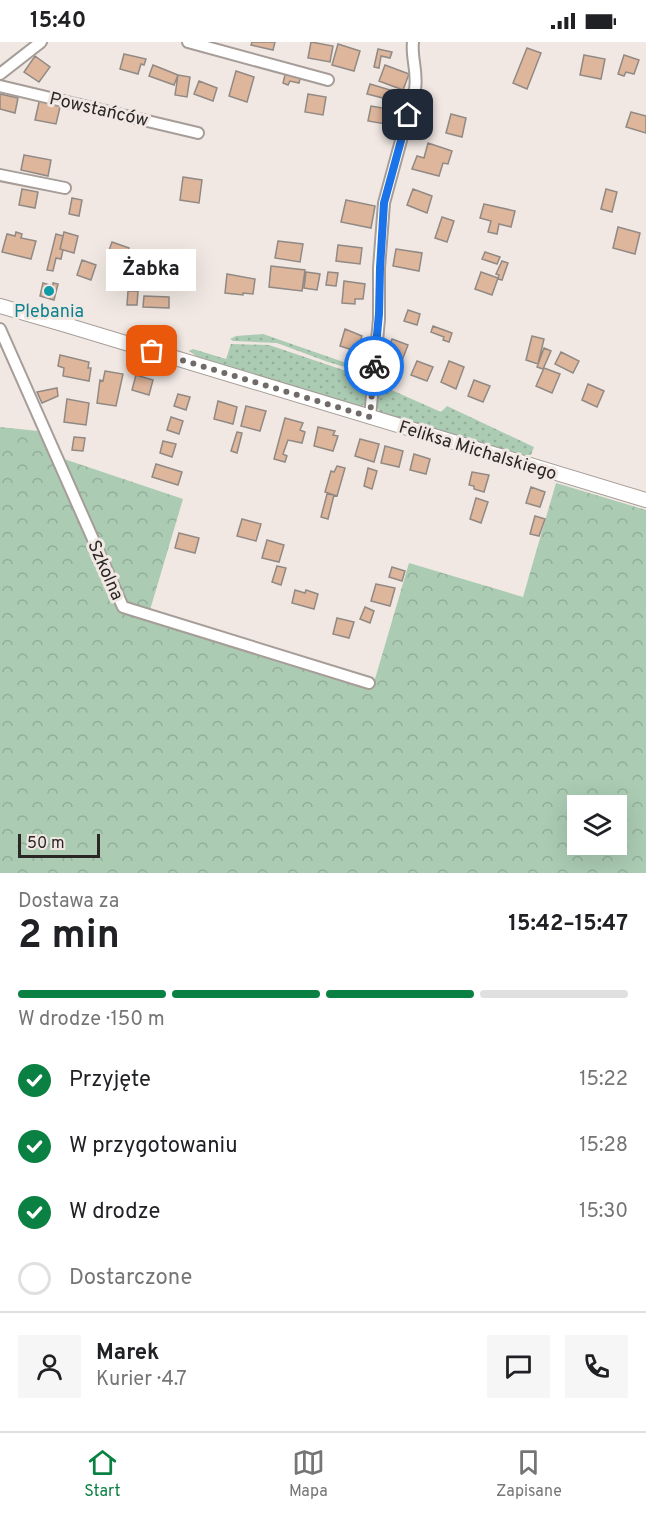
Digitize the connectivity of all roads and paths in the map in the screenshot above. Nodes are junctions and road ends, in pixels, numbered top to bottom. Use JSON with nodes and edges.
{"nodes":[{"id":1,"x":41,"y":42,"type":"edge"},
{"id":2,"x":188,"y":42,"type":"edge"},
{"id":3,"x":413,"y":42,"type":"edge"},
{"id":4,"x":0,"y":74,"type":"edge"},
{"id":5,"x":328,"y":80,"type":"dead end"},
{"id":6,"x":0,"y":86,"type":"edge"},
{"id":7,"x":198,"y":133,"type":"dead end"},
{"id":8,"x":0,"y":175,"type":"edge"},
{"id":9,"x":65,"y":188,"type":"dead end"},
{"id":10,"x":0,"y":306,"type":"edge"},
{"id":11,"x":0,"y":329,"type":"edge"},
{"id":12,"x":370,"y":417,"type":"junction"},
{"id":13,"x":646,"y":500,"type":"edge"},
{"id":14,"x":369,"y":683,"type":"dead end"}],
"edges":[{"from":1,"to":4,"type":"street"},
{"from":2,"to":5,"type":"street"},
{"from":3,"to":12,"type":"street"},
{"from":6,"to":7,"type":"street","name":"Powstańców"},
{"from":8,"to":9,"type":"street"},
{"from":10,"to":12,"type":"street","name":"Feliksa Michalskiego"},
{"from":11,"to":14,"type":"street","name":"Szkolna"},
{"from":12,"to":13,"type":"street","name":"Feliksa Michalskiego"}]}
